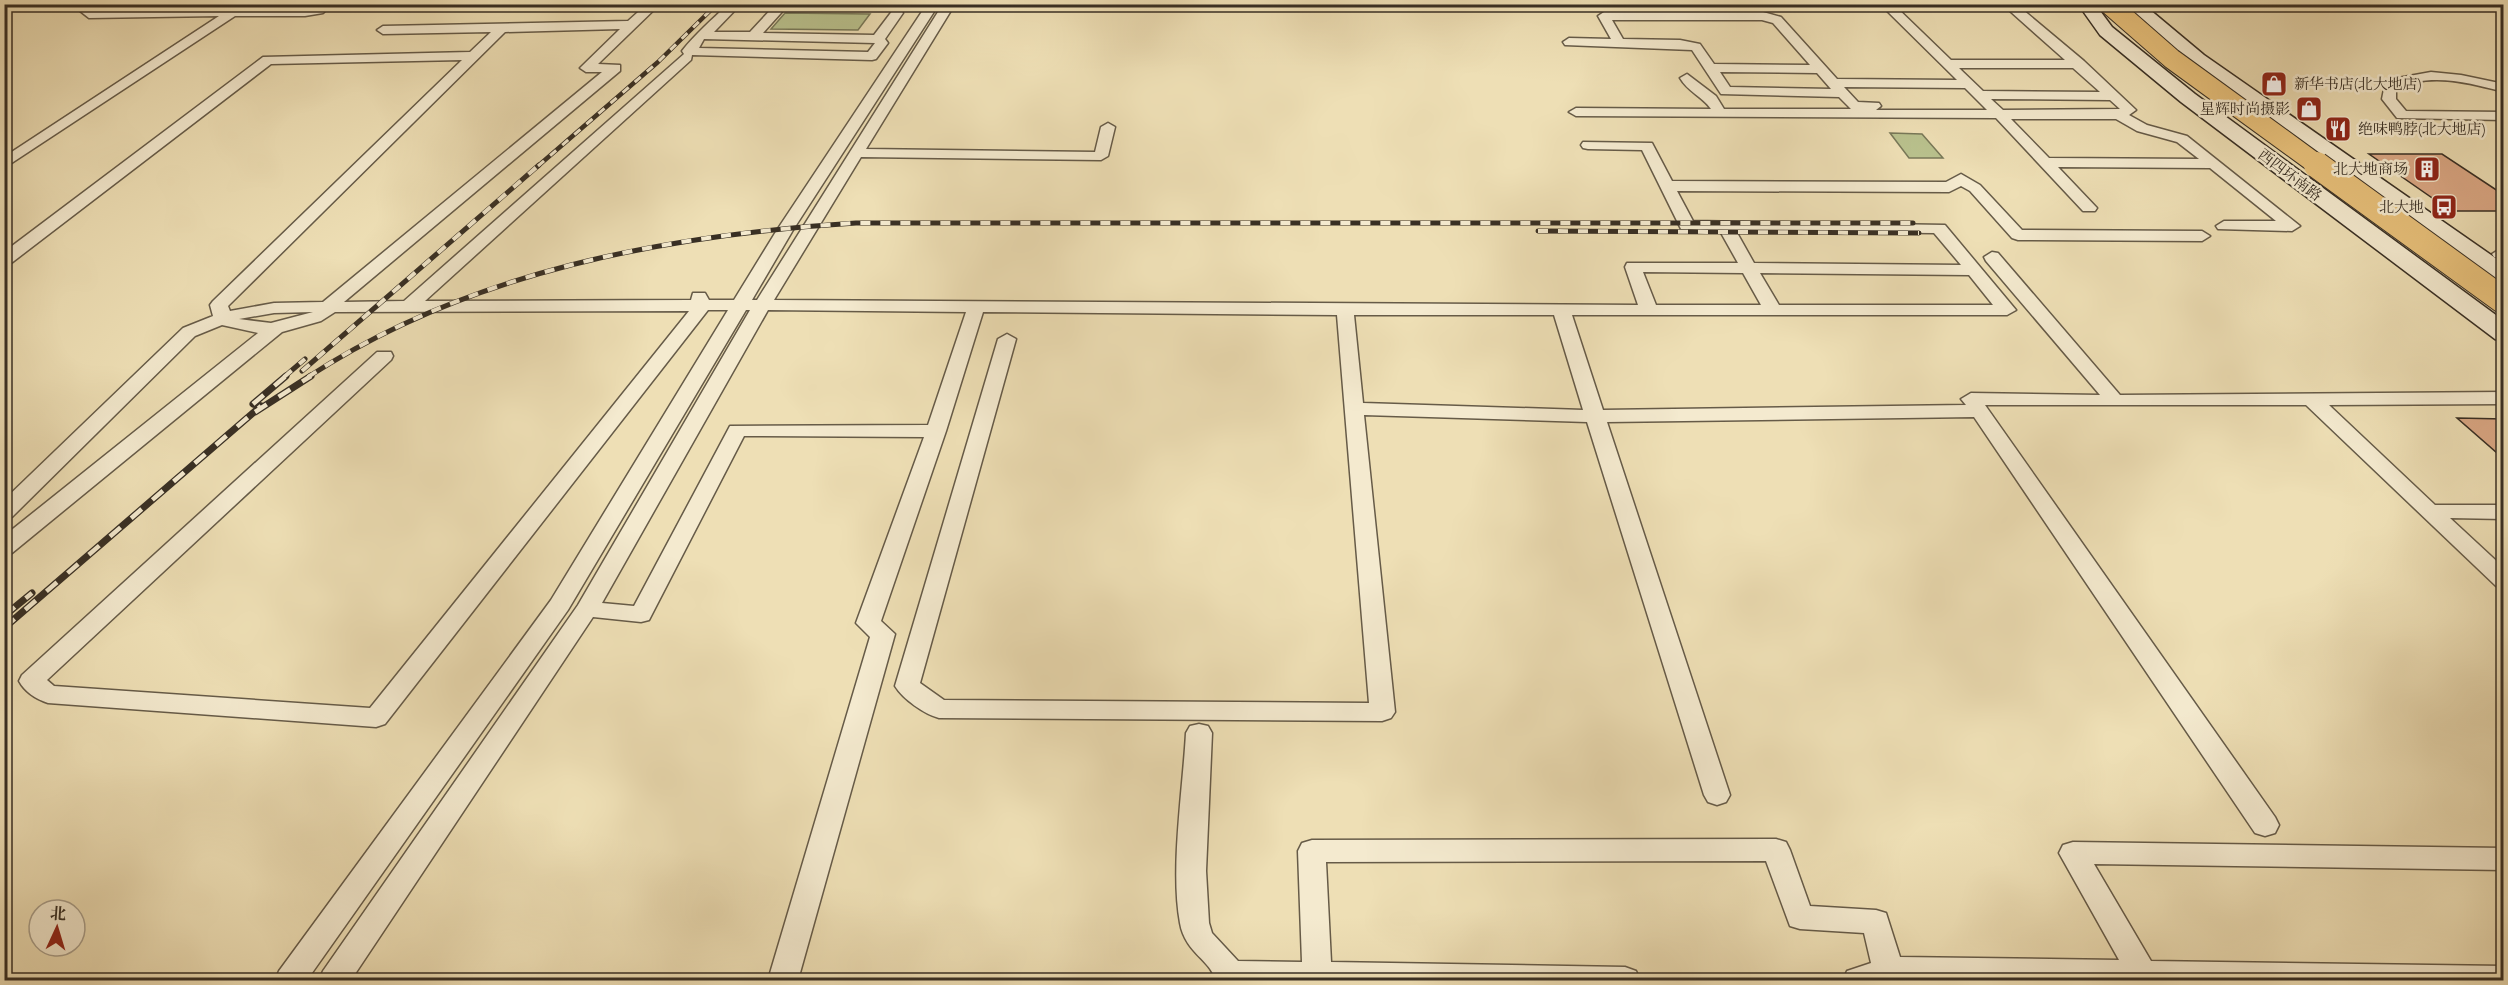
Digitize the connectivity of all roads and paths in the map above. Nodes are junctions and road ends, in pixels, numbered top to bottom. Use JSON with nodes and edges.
{"nodes":[{"id":1,"x":97,"y":4,"type":"edge"},
{"id":2,"x":326,"y":4,"type":"edge"},
{"id":3,"x":654,"y":4,"type":"edge"},
{"id":4,"x":735,"y":4,"type":"edge"},
{"id":5,"x":783,"y":4,"type":"edge"},
{"id":6,"x":1886,"y":4,"type":"edge"},
{"id":7,"x":2008,"y":4,"type":"edge"},
{"id":8,"x":2086,"y":4,"type":"edge"},
{"id":9,"x":2109,"y":4,"type":"edge"},
{"id":10,"x":2131,"y":4,"type":"edge"},
{"id":11,"x":2148,"y":4,"type":"edge"},
{"id":12,"x":901,"y":6,"type":"edge"},
{"id":13,"x":938,"y":9,"type":"edge"},
{"id":14,"x":231,"y":14,"type":"junction"},
{"id":15,"x":633,"y":25,"type":"junction"},
{"id":16,"x":502,"y":28,"type":"junction"},
{"id":17,"x":383,"y":30,"type":"dead end"},
{"id":18,"x":704,"y":35,"type":"junction"},
{"id":19,"x":753,"y":36,"type":"junction"},
{"id":20,"x":878,"y":39,"type":"junction"},
{"id":21,"x":1569,"y":42,"type":"dead end"},
{"id":22,"x":1619,"y":43,"type":"junction"},
{"id":23,"x":2155,"y":45,"type":"joint"},
{"id":24,"x":474,"y":56,"type":"junction"},
{"id":25,"x":687,"y":57,"type":"dead end"},
{"id":26,"x":2189,"y":63,"type":"junction"},
{"id":27,"x":1948,"y":64,"type":"junction"},
{"id":28,"x":2079,"y":64,"type":"junction"},
{"id":29,"x":1710,"y":68,"type":"junction"},
{"id":30,"x":1821,"y":69,"type":"junction"},
{"id":31,"x":1687,"y":78,"type":"dead end"},
{"id":32,"x":1968,"y":84,"type":"junction"},
{"id":33,"x":1838,"y":88,"type":"junction"},
{"id":34,"x":2504,"y":88,"type":"edge"},
{"id":35,"x":1979,"y":95,"type":"junction"},
{"id":36,"x":2115,"y":96,"type":"junction"},
{"id":37,"x":1996,"y":111,"type":"junction"},
{"id":38,"x":1576,"y":112,"type":"dead end"},
{"id":39,"x":1721,"y":114,"type":"junction"},
{"id":40,"x":2119,"y":115,"type":"junction"},
{"id":41,"x":2504,"y":116,"type":"edge"},
{"id":42,"x":1108,"y":127,"type":"dead end"},
{"id":43,"x":1588,"y":145,"type":"dead end"},
{"id":44,"x":856,"y":153,"type":"junction"},
{"id":45,"x":2045,"y":162,"type":"junction"},
{"id":46,"x":4,"y":164,"type":"edge"},
{"id":47,"x":2213,"y":164,"type":"junction"},
{"id":48,"x":1816,"y":178,"type":"dead end"},
{"id":49,"x":1961,"y":179,"type":"junction"},
{"id":50,"x":1667,"y":186,"type":"junction"},
{"id":51,"x":2089,"y":208,"type":"dead end"},
{"id":52,"x":1725,"y":226,"type":"junction"},
{"id":53,"x":2224,"y":226,"type":"dead end"},
{"id":54,"x":2202,"y":236,"type":"dead end"},
{"id":55,"x":2400,"y":254,"type":"junction"},
{"id":56,"x":2439,"y":254,"type":"junction"},
{"id":57,"x":2473,"y":254,"type":"junction"},
{"id":58,"x":1992,"y":257,"type":"dead end"},
{"id":59,"x":4,"y":260,"type":"edge"},
{"id":60,"x":2503,"y":260,"type":"edge"},
{"id":61,"x":1748,"y":269,"type":"junction"},
{"id":62,"x":1974,"y":270,"type":"junction"},
{"id":63,"x":2504,"y":301,"type":"edge"},
{"id":64,"x":752,"y":305,"type":"junction"},
{"id":65,"x":702,"y":306,"type":"junction"},
{"id":66,"x":327,"y":307,"type":"junction"},
{"id":67,"x":408,"y":307,"type":"junction"},
{"id":68,"x":976,"y":307,"type":"junction"},
{"id":69,"x":1345,"y":310,"type":"junction"},
{"id":70,"x":1562,"y":310,"type":"junction"},
{"id":71,"x":1649,"y":310,"type":"junction"},
{"id":72,"x":1773,"y":310,"type":"junction"},
{"id":73,"x":223,"y":318,"type":"junction"},
{"id":74,"x":278,"y":326,"type":"junction"},
{"id":75,"x":2504,"y":334,"type":"edge"},
{"id":76,"x":1007,"y":339,"type":"dead end"},
{"id":77,"x":384,"y":356,"type":"dead end"},
{"id":78,"x":2504,"y":398,"type":"edge"},
{"id":79,"x":2115,"y":401,"type":"junction"},
{"id":80,"x":2313,"y":401,"type":"junction"},
{"id":81,"x":1354,"y":409,"type":"junction"},
{"id":82,"x":1979,"y":411,"type":"junction"},
{"id":83,"x":1595,"y":415,"type":"junction"},
{"id":84,"x":936,"y":431,"type":"junction"},
{"id":85,"x":2430,"y":511,"type":"junction"},
{"id":86,"x":4,"y":512,"type":"edge"},
{"id":87,"x":2504,"y":512,"type":"edge"},
{"id":88,"x":4,"y":548,"type":"edge"},
{"id":89,"x":2504,"y":581,"type":"edge"},
{"id":90,"x":587,"y":609,"type":"junction"},
{"id":91,"x":1199,"y":733,"type":"dead end"},
{"id":92,"x":1717,"y":795,"type":"dead end"},
{"id":93,"x":2265,"y":825,"type":"dead end"},
{"id":94,"x":2504,"y":859,"type":"edge"},
{"id":95,"x":2142,"y":973,"type":"junction"},
{"id":96,"x":1317,"y":975,"type":"junction"},
{"id":97,"x":1890,"y":975,"type":"edge"},
{"id":98,"x":1230,"y":977,"type":"edge"},
{"id":99,"x":2504,"y":979,"type":"edge"},
{"id":100,"x":290,"y":981,"type":"edge"},
{"id":101,"x":334,"y":981,"type":"edge"},
{"id":102,"x":783,"y":981,"type":"edge"},
{"id":103,"x":1625,"y":981,"type":"edge"},
{"id":104,"x":1858,"y":981,"type":"edge"}],
"edges":[{"from":1,"to":14,"type":"street"},
{"from":2,"to":14,"type":"street"},
{"from":3,"to":15,"type":"street"},
{"from":4,"to":18,"type":"street"},
{"from":5,"to":19,"type":"street"},
{"from":6,"to":27,"type":"street"},
{"from":7,"to":28,"type":"street"},
{"from":8,"to":55,"type":"street","name":"西四环南路"},
{"from":9,"to":23,"type":"highway","name":"西四环南路","bridge":true},
{"from":10,"to":26,"type":"highway","name":"西四环南路"},
{"from":11,"to":60,"type":"street"},
{"from":12,"to":13,"type":"street"},
{"from":12,"to":20,"type":"street"},
{"from":13,"to":44,"type":"street"},
{"from":13,"to":64,"type":"street"},
{"from":14,"to":46,"type":"street"},
{"from":15,"to":16,"type":"street"},
{"from":15,"to":66,"type":"street"},
{"from":16,"to":17,"type":"street"},
{"from":16,"to":24,"type":"street"},
{"from":18,"to":19,"type":"street"},
{"from":18,"to":20,"type":"street"},
{"from":19,"to":20,"type":"street"},
{"from":21,"to":22,"type":"street"},
{"from":22,"to":29,"type":"street"},
{"from":22,"to":30,"type":"street"},
{"from":23,"to":26,"type":"street","name":"西四环南路"},
{"from":24,"to":59,"type":"street"},
{"from":24,"to":73,"type":"street"},
{"from":25,"to":67,"type":"street"},
{"from":26,"to":56,"type":"street","name":"西四环南路"},
{"from":26,"to":57,"type":"street","name":"西四环南路"},
{"from":26,"to":60,"type":"highway","name":"西四环南路"},
{"from":26,"to":63,"type":"highway","name":"西四环南路","bridge":true},
{"from":27,"to":28,"type":"street"},
{"from":27,"to":32,"type":"street"},
{"from":28,"to":36,"type":"street"},
{"from":29,"to":30,"type":"street"},
{"from":29,"to":33,"type":"street"},
{"from":30,"to":33,"type":"street"},
{"from":31,"to":39,"type":"street"},
{"from":32,"to":33,"type":"street"},
{"from":32,"to":35,"type":"street"},
{"from":33,"to":37,"type":"street"},
{"from":34,"to":41,"type":"street"},
{"from":35,"to":36,"type":"street"},
{"from":35,"to":37,"type":"street"},
{"from":36,"to":40,"type":"street"},
{"from":37,"to":39,"type":"street"},
{"from":37,"to":40,"type":"street"},
{"from":37,"to":45,"type":"street"},
{"from":38,"to":39,"type":"street"},
{"from":40,"to":47,"type":"street"},
{"from":42,"to":44,"type":"street"},
{"from":43,"to":50,"type":"street"},
{"from":44,"to":64,"type":"street"},
{"from":45,"to":47,"type":"street"},
{"from":45,"to":51,"type":"street"},
{"from":47,"to":53,"type":"street"},
{"from":48,"to":49,"type":"street"},
{"from":49,"to":50,"type":"street"},
{"from":49,"to":54,"type":"street"},
{"from":50,"to":52,"type":"street"},
{"from":52,"to":61,"type":"street"},
{"from":52,"to":62,"type":"street"},
{"from":55,"to":56,"type":"street"},
{"from":55,"to":75,"type":"street","name":"西四环南路"},
{"from":56,"to":57,"type":"street"},
{"from":56,"to":63,"type":"street","name":"西四环南路"},
{"from":57,"to":60,"type":"street","name":"西四环南路"},
{"from":58,"to":79,"type":"street"},
{"from":61,"to":62,"type":"street"},
{"from":61,"to":71,"type":"street"},
{"from":61,"to":72,"type":"street"},
{"from":62,"to":72,"type":"street"},
{"from":64,"to":65,"type":"street"},
{"from":64,"to":68,"type":"street"},
{"from":64,"to":90,"type":"street"},
{"from":64,"to":100,"type":"street"},
{"from":65,"to":67,"type":"street"},
{"from":65,"to":77,"type":"street"},
{"from":66,"to":67,"type":"street"},
{"from":66,"to":73,"type":"street"},
{"from":66,"to":74,"type":"street"},
{"from":68,"to":69,"type":"street"},
{"from":68,"to":84,"type":"street"},
{"from":69,"to":70,"type":"street"},
{"from":69,"to":81,"type":"street"},
{"from":70,"to":71,"type":"street"},
{"from":70,"to":83,"type":"street"},
{"from":71,"to":72,"type":"street"},
{"from":73,"to":74,"type":"street"},
{"from":73,"to":86,"type":"street"},
{"from":74,"to":88,"type":"street"},
{"from":76,"to":81,"type":"street"},
{"from":78,"to":80,"type":"street"},
{"from":79,"to":80,"type":"street"},
{"from":79,"to":82,"type":"street"},
{"from":80,"to":85,"type":"street"},
{"from":81,"to":83,"type":"street"},
{"from":82,"to":83,"type":"street"},
{"from":82,"to":93,"type":"street"},
{"from":83,"to":92,"type":"street"},
{"from":84,"to":90,"type":"street"},
{"from":84,"to":102,"type":"street"},
{"from":85,"to":87,"type":"street"},
{"from":85,"to":89,"type":"street"},
{"from":90,"to":101,"type":"street"},
{"from":91,"to":98,"type":"street"},
{"from":94,"to":95,"type":"street"},
{"from":95,"to":97,"type":"street"},
{"from":95,"to":99,"type":"street"},
{"from":96,"to":97,"type":"street"},
{"from":96,"to":98,"type":"street"},
{"from":96,"to":103,"type":"street"},
{"from":97,"to":104,"type":"street"}]}
